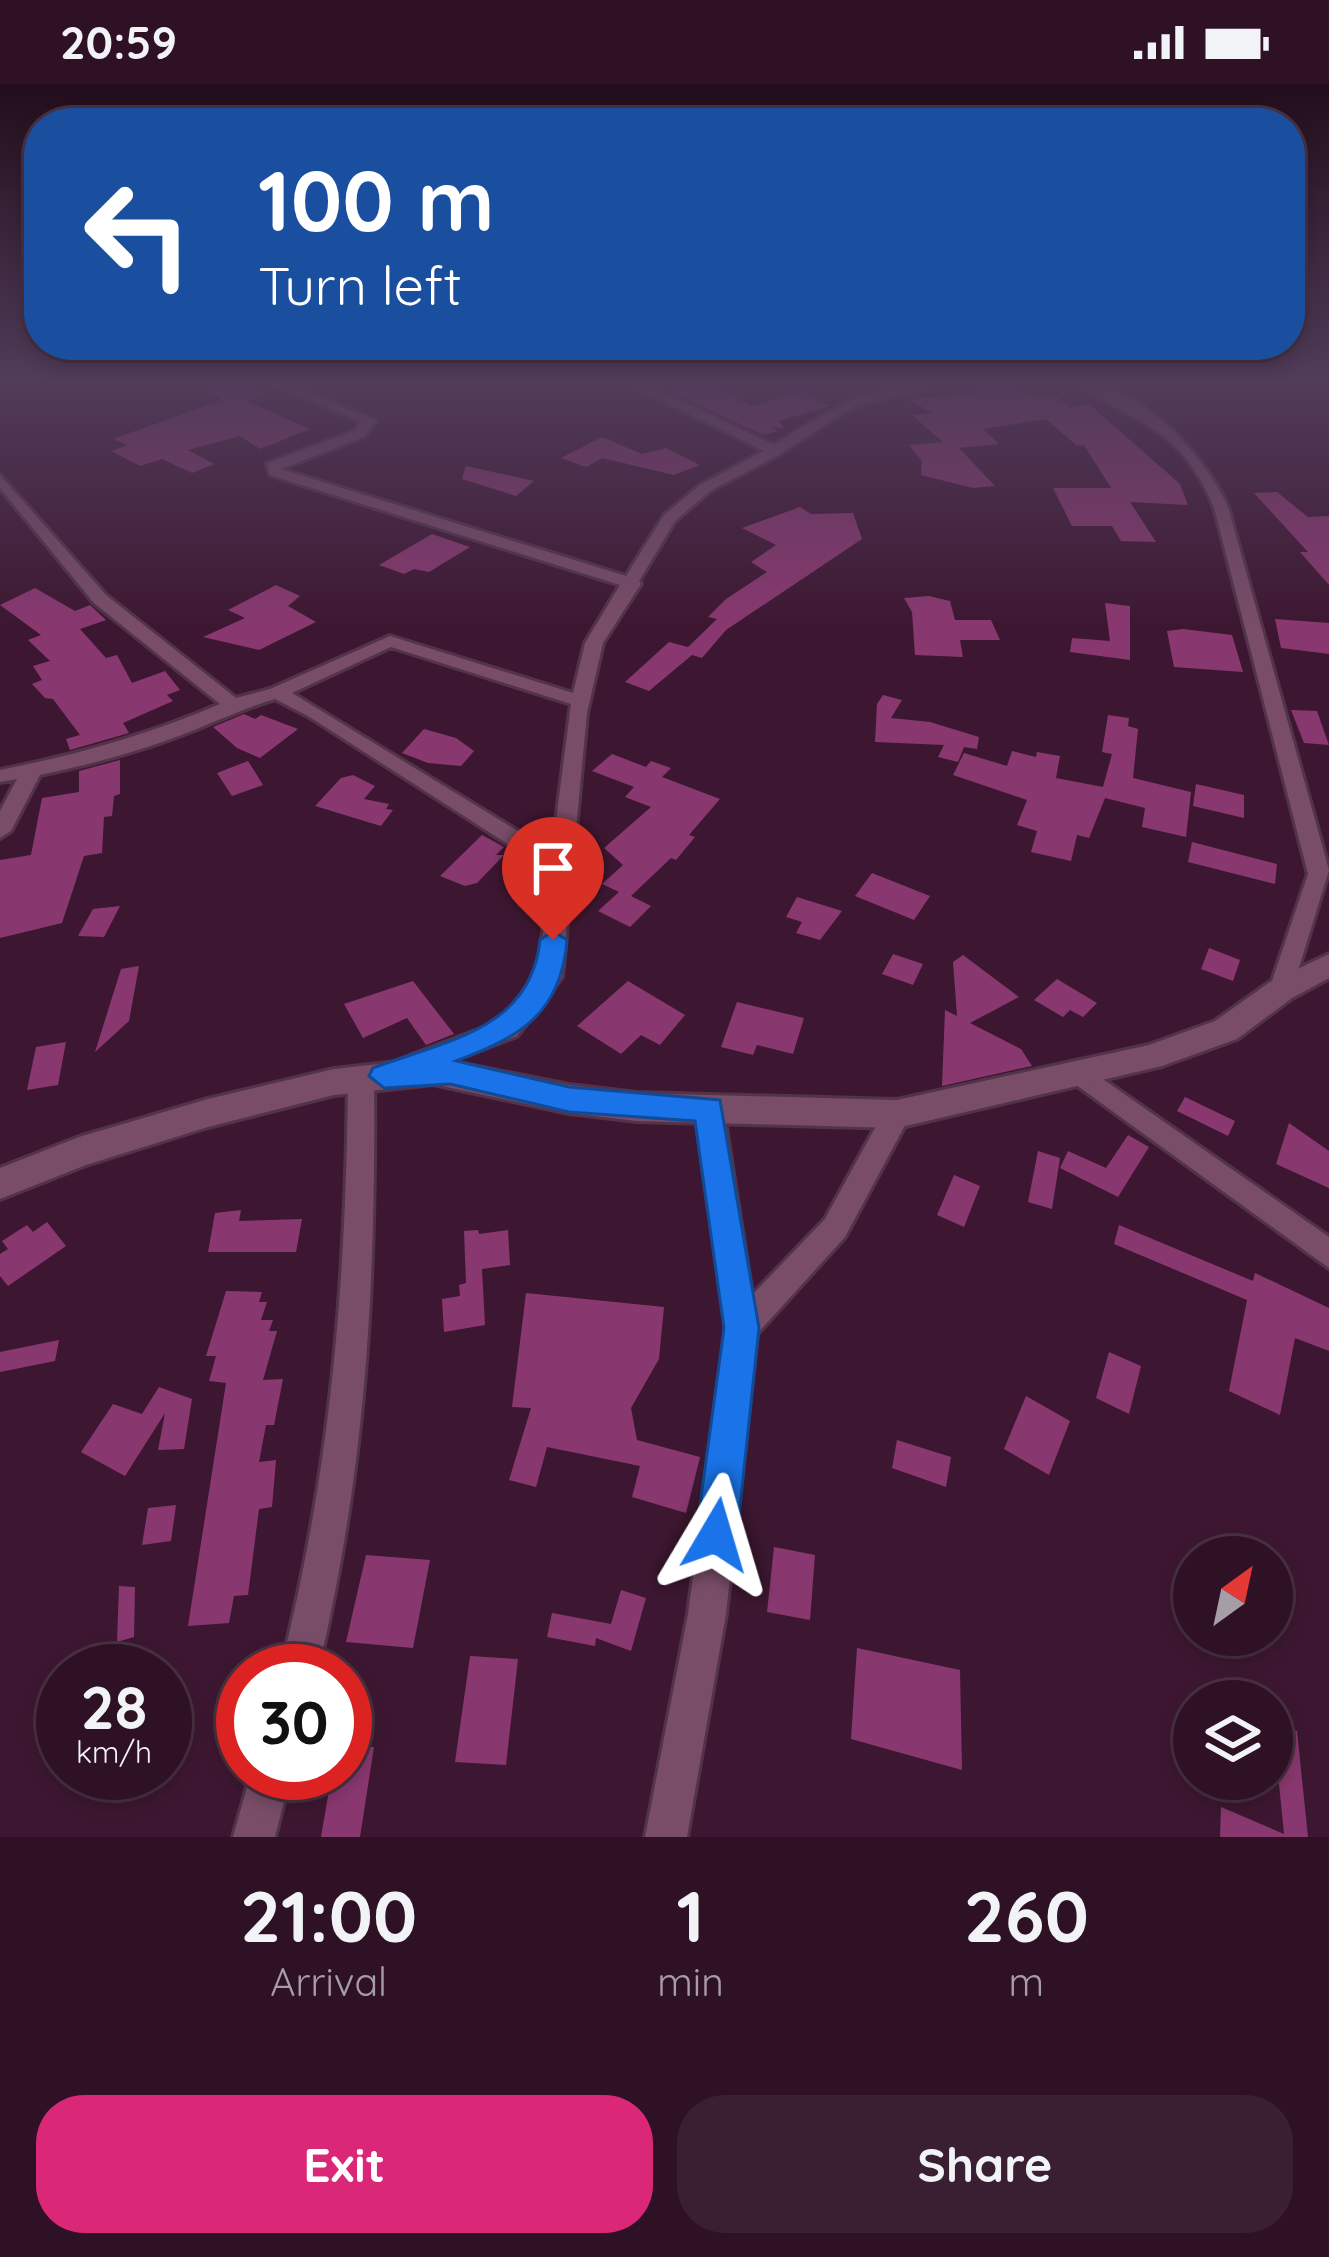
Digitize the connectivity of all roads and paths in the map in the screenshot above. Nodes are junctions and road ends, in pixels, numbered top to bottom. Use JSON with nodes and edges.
{"nodes":[{"id":1,"x":278,"y":464,"type":"edge"},
{"id":2,"x":751,"y":464,"type":"edge"},
{"id":3,"x":1201,"y":464,"type":"edge"},
{"id":4,"x":0,"y":479,"type":"edge"},
{"id":5,"x":633,"y":584,"type":"junction"},
{"id":6,"x":277,"y":693,"type":"junction"},
{"id":7,"x":581,"y":701,"type":"junction"},
{"id":8,"x":233,"y":705,"type":"junction"},
{"id":9,"x":34,"y":768,"type":"junction"},
{"id":10,"x":0,"y":776,"type":"edge"},
{"id":11,"x":0,"y":831,"type":"edge"},
{"id":12,"x":559,"y":866,"type":"junction"},
{"id":13,"x":1329,"y":965,"type":"edge"},
{"id":14,"x":1282,"y":990,"type":"junction"},
{"id":15,"x":1077,"y":1072,"type":"junction"},
{"id":16,"x":372,"y":1078,"type":"junction"},
{"id":17,"x":709,"y":1109,"type":"junction"},
{"id":18,"x":897,"y":1114,"type":"junction"},
{"id":19,"x":0,"y":1184,"type":"edge"},
{"id":20,"x":1329,"y":1254,"type":"edge"},
{"id":21,"x":742,"y":1328,"type":"junction"},
{"id":22,"x":305,"y":1644,"type":"edge"},
{"id":23,"x":264,"y":1800,"type":"edge"},
{"id":24,"x":254,"y":1837,"type":"edge"},
{"id":25,"x":666,"y":1837,"type":"edge"}],
"edges":[{"from":1,"to":5,"type":"street"},
{"from":2,"to":5,"type":"street"},
{"from":3,"to":14,"type":"street"},
{"from":4,"to":8,"type":"street"},
{"from":5,"to":7,"type":"street"},
{"from":6,"to":7,"type":"street"},
{"from":6,"to":8,"type":"street"},
{"from":6,"to":12,"type":"street"},
{"from":7,"to":12,"type":"street"},
{"from":8,"to":9,"type":"street"},
{"from":9,"to":10,"type":"street"},
{"from":9,"to":11,"type":"street"},
{"from":12,"to":16,"type":"street"},
{"from":13,"to":14,"type":"street"},
{"from":14,"to":15,"type":"street"},
{"from":15,"to":18,"type":"street"},
{"from":15,"to":20,"type":"street"},
{"from":16,"to":17,"type":"street"},
{"from":16,"to":19,"type":"street"},
{"from":16,"to":22,"type":"street"},
{"from":17,"to":18,"type":"street"},
{"from":17,"to":21,"type":"street"},
{"from":18,"to":21,"type":"street"},
{"from":21,"to":25,"type":"street"},
{"from":23,"to":24,"type":"street"}]}
